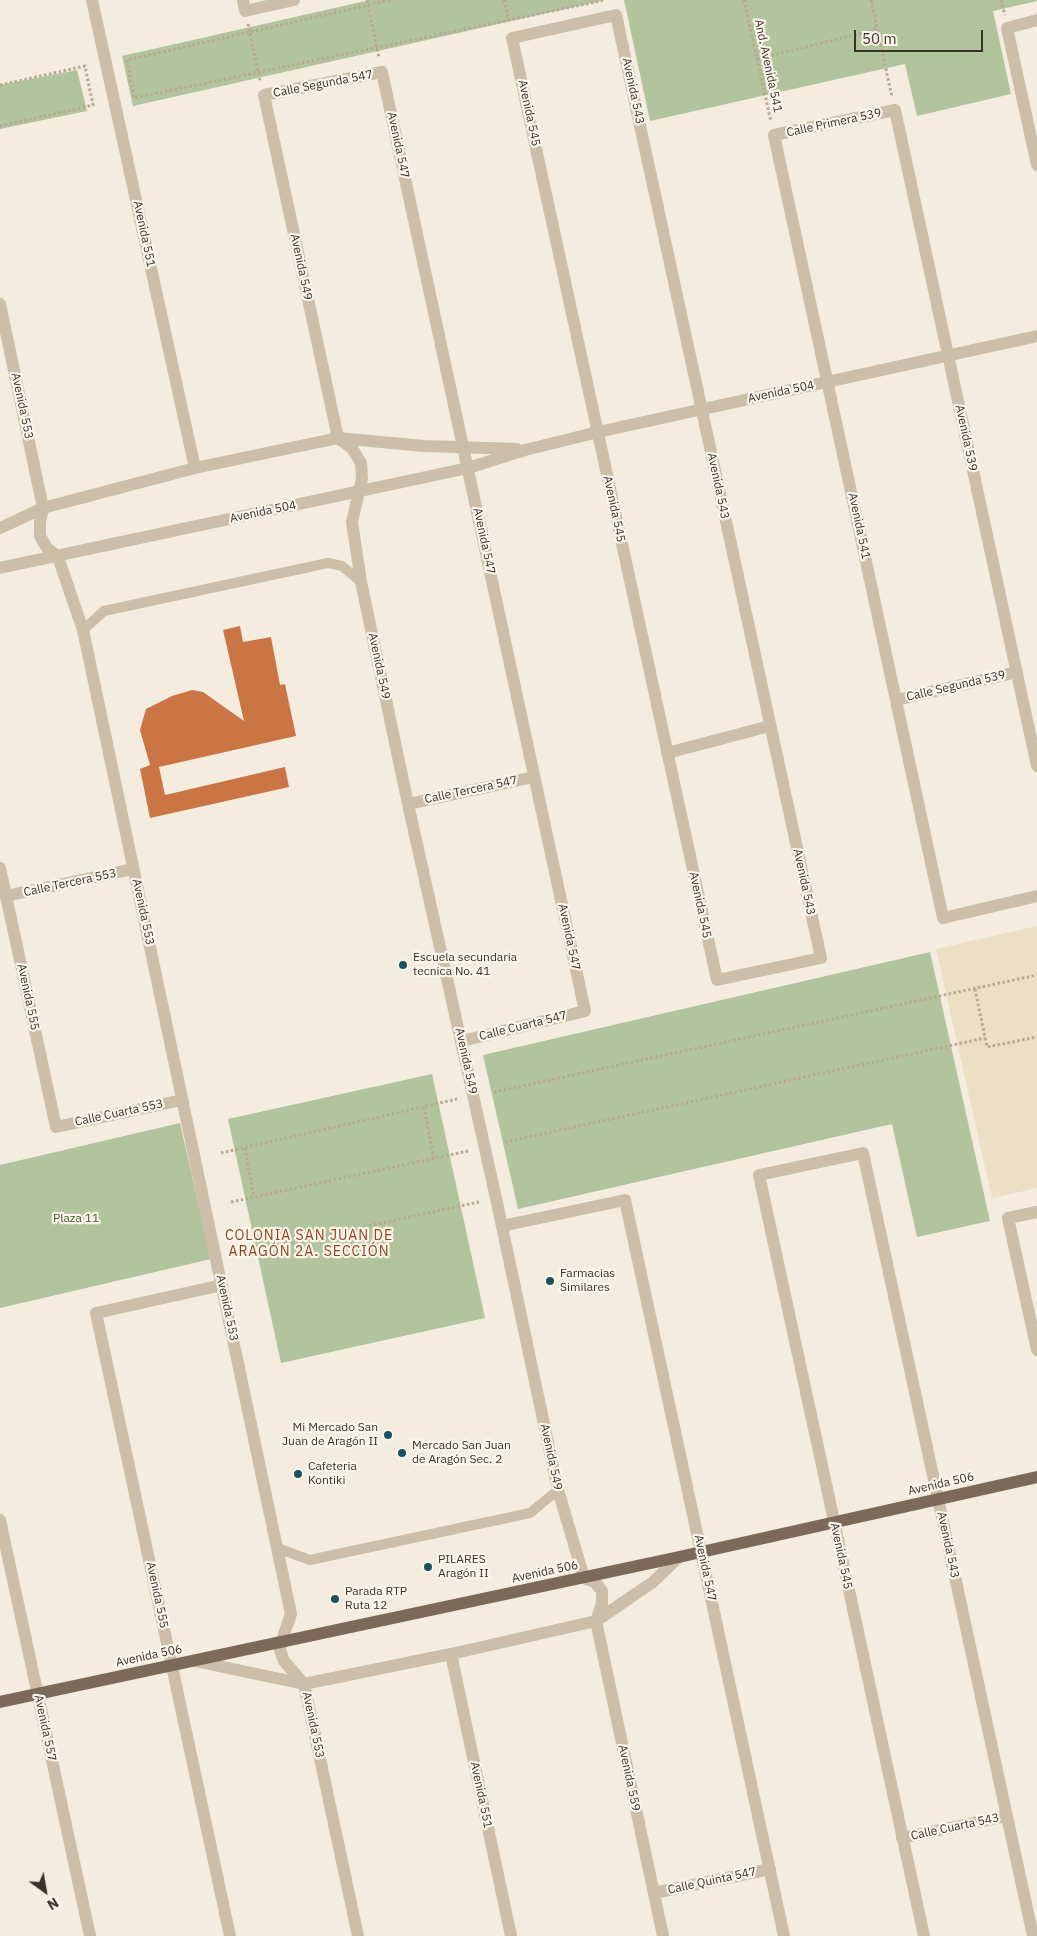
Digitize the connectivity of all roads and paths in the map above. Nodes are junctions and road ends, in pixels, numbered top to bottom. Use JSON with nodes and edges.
{"nodes":[{"id":1,"x":92,"y":0,"type":"edge"},
{"id":2,"x":294,"y":0,"type":"edge"},
{"id":3,"x":367,"y":0,"type":"edge"},
{"id":4,"x":390,"y":0,"type":"edge"},
{"id":5,"x":504,"y":0,"type":"edge"},
{"id":6,"x":605,"y":0,"type":"edge"},
{"id":7,"x":744,"y":0,"type":"edge"},
{"id":8,"x":871,"y":0,"type":"edge"},
{"id":9,"x":244,"y":5,"type":"edge"},
{"id":10,"x":368,"y":5,"type":"junction"},
{"id":11,"x":508,"y":20,"type":"junction"},
{"id":12,"x":1037,"y":20,"type":"edge"},
{"id":13,"x":878,"y":29,"type":"junction"},
{"id":14,"x":250,"y":32,"type":"junction"},
{"id":15,"x":512,"y":38,"type":"junction"},
{"id":16,"x":377,"y":47,"type":"junction"},
{"id":17,"x":757,"y":59,"type":"junction"},
{"id":18,"x":258,"y":72,"type":"junction"},
{"id":19,"x":382,"y":72,"type":"junction"},
{"id":20,"x":0,"y":85,"type":"edge"},
{"id":21,"x":264,"y":96,"type":"junction"},
{"id":22,"x":895,"y":110,"type":"junction"},
{"id":23,"x":0,"y":126,"type":"edge"},
{"id":24,"x":774,"y":135,"type":"junction"},
{"id":25,"x":1037,"y":165,"type":"edge"},
{"id":26,"x":0,"y":304,"type":"edge"},
{"id":27,"x":1037,"y":336,"type":"edge"},
{"id":28,"x":948,"y":356,"type":"junction"},
{"id":29,"x":827,"y":382,"type":"junction"},
{"id":30,"x":702,"y":410,"type":"junction"},
{"id":31,"x":598,"y":432,"type":"junction"},
{"id":32,"x":338,"y":438,"type":"junction"},
{"id":33,"x":463,"y":446,"type":"junction"},
{"id":34,"x":525,"y":450,"type":"junction"},
{"id":35,"x":195,"y":468,"type":"junction"},
{"id":36,"x":468,"y":468,"type":"junction"},
{"id":37,"x":359,"y":490,"type":"junction"},
{"id":38,"x":43,"y":508,"type":"junction"},
{"id":39,"x":0,"y":528,"type":"edge"},
{"id":40,"x":58,"y":557,"type":"junction"},
{"id":41,"x":0,"y":568,"type":"edge"},
{"id":42,"x":361,"y":582,"type":"junction"},
{"id":43,"x":83,"y":630,"type":"junction"},
{"id":44,"x":1017,"y":672,"type":"junction"},
{"id":45,"x":896,"y":700,"type":"junction"},
{"id":46,"x":770,"y":726,"type":"junction"},
{"id":47,"x":667,"y":753,"type":"junction"},
{"id":48,"x":1037,"y":766,"type":"edge"},
{"id":49,"x":534,"y":777,"type":"junction"},
{"id":50,"x":408,"y":804,"type":"junction"},
{"id":51,"x":0,"y":868,"type":"edge"},
{"id":52,"x":134,"y":869,"type":"junction"},
{"id":53,"x":6,"y":896,"type":"junction"},
{"id":54,"x":1037,"y":896,"type":"edge"},
{"id":55,"x":1037,"y":975,"type":"edge"},
{"id":56,"x":717,"y":980,"type":"joint"},
{"id":57,"x":975,"y":989,"type":"junction"},
{"id":58,"x":585,"y":1011,"type":"joint"},
{"id":59,"x":1037,"y":1036,"type":"edge"},
{"id":60,"x":985,"y":1038,"type":"junction"},
{"id":61,"x":462,"y":1042,"type":"junction"},
{"id":62,"x":494,"y":1092,"type":"dead end"},
{"id":63,"x":457,"y":1099,"type":"dead end"},
{"id":64,"x":182,"y":1100,"type":"junction"},
{"id":65,"x":424,"y":1107,"type":"junction"},
{"id":66,"x":56,"y":1127,"type":"joint"},
{"id":67,"x":505,"y":1142,"type":"dead end"},
{"id":68,"x":245,"y":1148,"type":"junction"},
{"id":69,"x":468,"y":1152,"type":"dead end"},
{"id":70,"x":221,"y":1153,"type":"dead end"},
{"id":71,"x":434,"y":1159,"type":"junction"},
{"id":72,"x":759,"y":1175,"type":"joint"},
{"id":73,"x":254,"y":1197,"type":"junction"},
{"id":74,"x":231,"y":1202,"type":"dead end"},
{"id":75,"x":479,"y":1202,"type":"dead end"},
{"id":76,"x":1037,"y":1212,"type":"edge"},
{"id":77,"x":502,"y":1226,"type":"junction"},
{"id":78,"x":242,"y":1253,"type":"dead end"},
{"id":79,"x":222,"y":1285,"type":"junction"},
{"id":80,"x":1037,"y":1350,"type":"edge"},
{"id":81,"x":1037,"y":1477,"type":"edge"},
{"id":82,"x":558,"y":1490,"type":"junction"},
{"id":83,"x":938,"y":1499,"type":"junction"},
{"id":84,"x":0,"y":1520,"type":"edge"},
{"id":85,"x":834,"y":1522,"type":"junction"},
{"id":86,"x":277,"y":1548,"type":"junction"},
{"id":87,"x":701,"y":1551,"type":"junction"},
{"id":88,"x":679,"y":1558,"type":"junction"},
{"id":89,"x":584,"y":1578,"type":"junction"},
{"id":90,"x":596,"y":1621,"type":"junction"},
{"id":91,"x":281,"y":1643,"type":"junction"},
{"id":92,"x":451,"y":1654,"type":"junction"},
{"id":93,"x":194,"y":1660,"type":"junction"},
{"id":94,"x":172,"y":1665,"type":"junction"},
{"id":95,"x":304,"y":1684,"type":"junction"},
{"id":96,"x":38,"y":1694,"type":"junction"},
{"id":97,"x":0,"y":1702,"type":"edge"},
{"id":98,"x":1007,"y":1816,"type":"junction"},
{"id":99,"x":902,"y":1838,"type":"junction"},
{"id":100,"x":770,"y":1869,"type":"junction"},
{"id":101,"x":654,"y":1893,"type":"junction"},
{"id":102,"x":90,"y":1936,"type":"edge"},
{"id":103,"x":230,"y":1936,"type":"edge"},
{"id":104,"x":358,"y":1936,"type":"edge"},
{"id":105,"x":512,"y":1936,"type":"edge"},
{"id":106,"x":663,"y":1936,"type":"edge"},
{"id":107,"x":784,"y":1936,"type":"edge"},
{"id":108,"x":924,"y":1936,"type":"edge"},
{"id":109,"x":1033,"y":1936,"type":"edge"}],
"edges":[{"from":1,"to":35,"type":"street","name":"Avenida 551"},
{"from":2,"to":9,"type":"street"},
{"from":3,"to":10,"type":"path"},
{"from":4,"to":10,"type":"path"},
{"from":5,"to":11,"type":"path"},
{"from":6,"to":11,"type":"path"},
{"from":7,"to":17,"type":"path","name":"And. Avenida 541"},
{"from":8,"to":13,"type":"path"},
{"from":9,"to":14,"type":"path"},
{"from":10,"to":14,"type":"path"},
{"from":10,"to":16,"type":"path"},
{"from":11,"to":15,"type":"path"},
{"from":11,"to":16,"type":"path"},
{"from":12,"to":25,"type":"street"},
{"from":13,"to":17,"type":"path"},
{"from":13,"to":22,"type":"path"},
{"from":14,"to":18,"type":"path"},
{"from":14,"to":18,"type":"path"},
{"from":15,"to":30,"type":"street","name":"Avenida 543"},
{"from":15,"to":31,"type":"street","name":"Avenida 545"},
{"from":16,"to":18,"type":"path"},
{"from":16,"to":19,"type":"path"},
{"from":17,"to":24,"type":"path","name":"And. Avenida 541"},
{"from":18,"to":21,"type":"path"},
{"from":19,"to":21,"type":"street","name":"Calle Segunda 547"},
{"from":19,"to":33,"type":"street","name":"Avenida 547"},
{"from":20,"to":23,"type":"path"},
{"from":21,"to":32,"type":"street","name":"Avenida 549"},
{"from":22,"to":24,"type":"street","name":"Calle Primera 539"},
{"from":22,"to":28,"type":"street","name":"Avenida 539"},
{"from":24,"to":29,"type":"street","name":"Avenida 541"},
{"from":26,"to":38,"type":"street","name":"Avenida 553"},
{"from":27,"to":28,"type":"street","name":"Avenida 504"},
{"from":28,"to":29,"type":"street","name":"Avenida 504"},
{"from":28,"to":44,"type":"street","name":"Avenida 539"},
{"from":29,"to":30,"type":"street","name":"Avenida 504"},
{"from":29,"to":45,"type":"street","name":"Avenida 541"},
{"from":30,"to":31,"type":"street","name":"Avenida 504"},
{"from":30,"to":46,"type":"street","name":"Avenida 543"},
{"from":31,"to":34,"type":"street","name":"Avenida 504"},
{"from":31,"to":47,"type":"street","name":"Avenida 545"},
{"from":32,"to":33,"type":"street","name":"Avenida 504"},
{"from":32,"to":35,"type":"street","name":"Avenida 504"},
{"from":32,"to":37,"type":"street","name":"Avenida 549"},
{"from":33,"to":34,"type":"street","name":"Avenida 504"},
{"from":33,"to":36,"type":"street","name":"Avenida 547"},
{"from":34,"to":36,"type":"street","name":"Avenida 504"},
{"from":35,"to":38,"type":"street","name":"Avenida 504"},
{"from":36,"to":37,"type":"street","name":"Avenida 504"},
{"from":36,"to":49,"type":"street","name":"Avenida 547"},
{"from":37,"to":40,"type":"street","name":"Avenida 504"},
{"from":37,"to":42,"type":"street","name":"Avenida 549"},
{"from":38,"to":39,"type":"street","name":"Avenida 504"},
{"from":38,"to":40,"type":"street","name":"Avenida 553"},
{"from":40,"to":41,"type":"street","name":"Avenida 504"},
{"from":40,"to":43,"type":"street","name":"Avenida 553"},
{"from":42,"to":43,"type":"lane"},
{"from":42,"to":50,"type":"street","name":"Avenida 549"},
{"from":43,"to":52,"type":"street","name":"Avenida 553"},
{"from":44,"to":45,"type":"street","name":"Calle Segunda 539"},
{"from":44,"to":48,"type":"street","name":"Avenida 539"},
{"from":45,"to":54,"type":"street","name":"Avenida 541"},
{"from":46,"to":47,"type":"street"},
{"from":46,"to":56,"type":"street","name":"Avenida 543"},
{"from":47,"to":56,"type":"street","name":"Avenida 545"},
{"from":49,"to":50,"type":"street","name":"Calle Tercera 547"},
{"from":49,"to":58,"type":"street","name":"Avenida 547"},
{"from":50,"to":61,"type":"street","name":"Avenida 549"},
{"from":51,"to":53,"type":"street","name":"Avenida 555"},
{"from":52,"to":53,"type":"street","name":"Calle Tercera 553"},
{"from":52,"to":64,"type":"street","name":"Avenida 553"},
{"from":53,"to":66,"type":"street","name":"Avenida 555"},
{"from":55,"to":57,"type":"path"},
{"from":57,"to":60,"type":"path"},
{"from":57,"to":62,"type":"path"},
{"from":58,"to":61,"type":"street","name":"Calle Cuarta 547"},
{"from":59,"to":60,"type":"path"},
{"from":60,"to":67,"type":"path"},
{"from":61,"to":77,"type":"street","name":"Avenida 549"},
{"from":63,"to":65,"type":"path"},
{"from":64,"to":66,"type":"street","name":"Calle Cuarta 553"},
{"from":64,"to":79,"type":"street","name":"Avenida 553"},
{"from":65,"to":68,"type":"path"},
{"from":65,"to":71,"type":"path"},
{"from":68,"to":70,"type":"path"},
{"from":68,"to":73,"type":"path"},
{"from":69,"to":71,"type":"path"},
{"from":71,"to":73,"type":"path"},
{"from":72,"to":83,"type":"street","name":"Avenida 543"},
{"from":72,"to":85,"type":"street","name":"Avenida 545"},
{"from":73,"to":74,"type":"path"},
{"from":75,"to":78,"type":"path"},
{"from":76,"to":80,"type":"street"},
{"from":77,"to":82,"type":"street","name":"Avenida 549"},
{"from":77,"to":87,"type":"street","name":"Avenida 547"},
{"from":79,"to":86,"type":"street","name":"Avenida 553"},
{"from":79,"to":94,"type":"street","name":"Avenida 555"},
{"from":81,"to":83,"type":"main road","name":"Avenida 506"},
{"from":82,"to":86,"type":"lane"},
{"from":82,"to":89,"type":"street","name":"Avenida 549"},
{"from":83,"to":85,"type":"main road","name":"Avenida 506"},
{"from":83,"to":98,"type":"street","name":"Avenida 543"},
{"from":84,"to":96,"type":"street","name":"Avenida 557"},
{"from":85,"to":87,"type":"main road","name":"Avenida 506"},
{"from":85,"to":99,"type":"street","name":"Avenida 545"},
{"from":86,"to":91,"type":"street","name":"Avenida 553"},
{"from":87,"to":88,"type":"main road","name":"Avenida 506"},
{"from":87,"to":100,"type":"street","name":"Avenida 547"},
{"from":88,"to":89,"type":"main road","name":"Avenida 506"},
{"from":88,"to":90,"type":"street"},
{"from":89,"to":90,"type":"street"},
{"from":89,"to":91,"type":"main road","name":"Avenida 506"},
{"from":90,"to":92,"type":"street"},
{"from":90,"to":101,"type":"street","name":"Avenida 559"},
{"from":91,"to":93,"type":"main road","name":"Avenida 506"},
{"from":91,"to":95,"type":"street","name":"Avenida 553"},
{"from":92,"to":95,"type":"street"},
{"from":92,"to":105,"type":"street","name":"Avenida 551"},
{"from":93,"to":94,"type":"main road","name":"Avenida 506"},
{"from":93,"to":95,"type":"street"},
{"from":94,"to":96,"type":"main road","name":"Avenida 506"},
{"from":94,"to":103,"type":"street","name":"Avenida 555"},
{"from":95,"to":104,"type":"street","name":"Avenida 553"},
{"from":96,"to":97,"type":"main road","name":"Avenida 506"},
{"from":96,"to":102,"type":"street","name":"Avenida 557"},
{"from":98,"to":99,"type":"street","name":"Calle Cuarta 543"},
{"from":98,"to":109,"type":"street","name":"Avenida 543"},
{"from":99,"to":108,"type":"street","name":"Avenida 545"},
{"from":100,"to":101,"type":"street","name":"Calle Quinta 547"},
{"from":100,"to":107,"type":"street","name":"Avenida 547"},
{"from":101,"to":106,"type":"street","name":"Avenida 559"}]}
